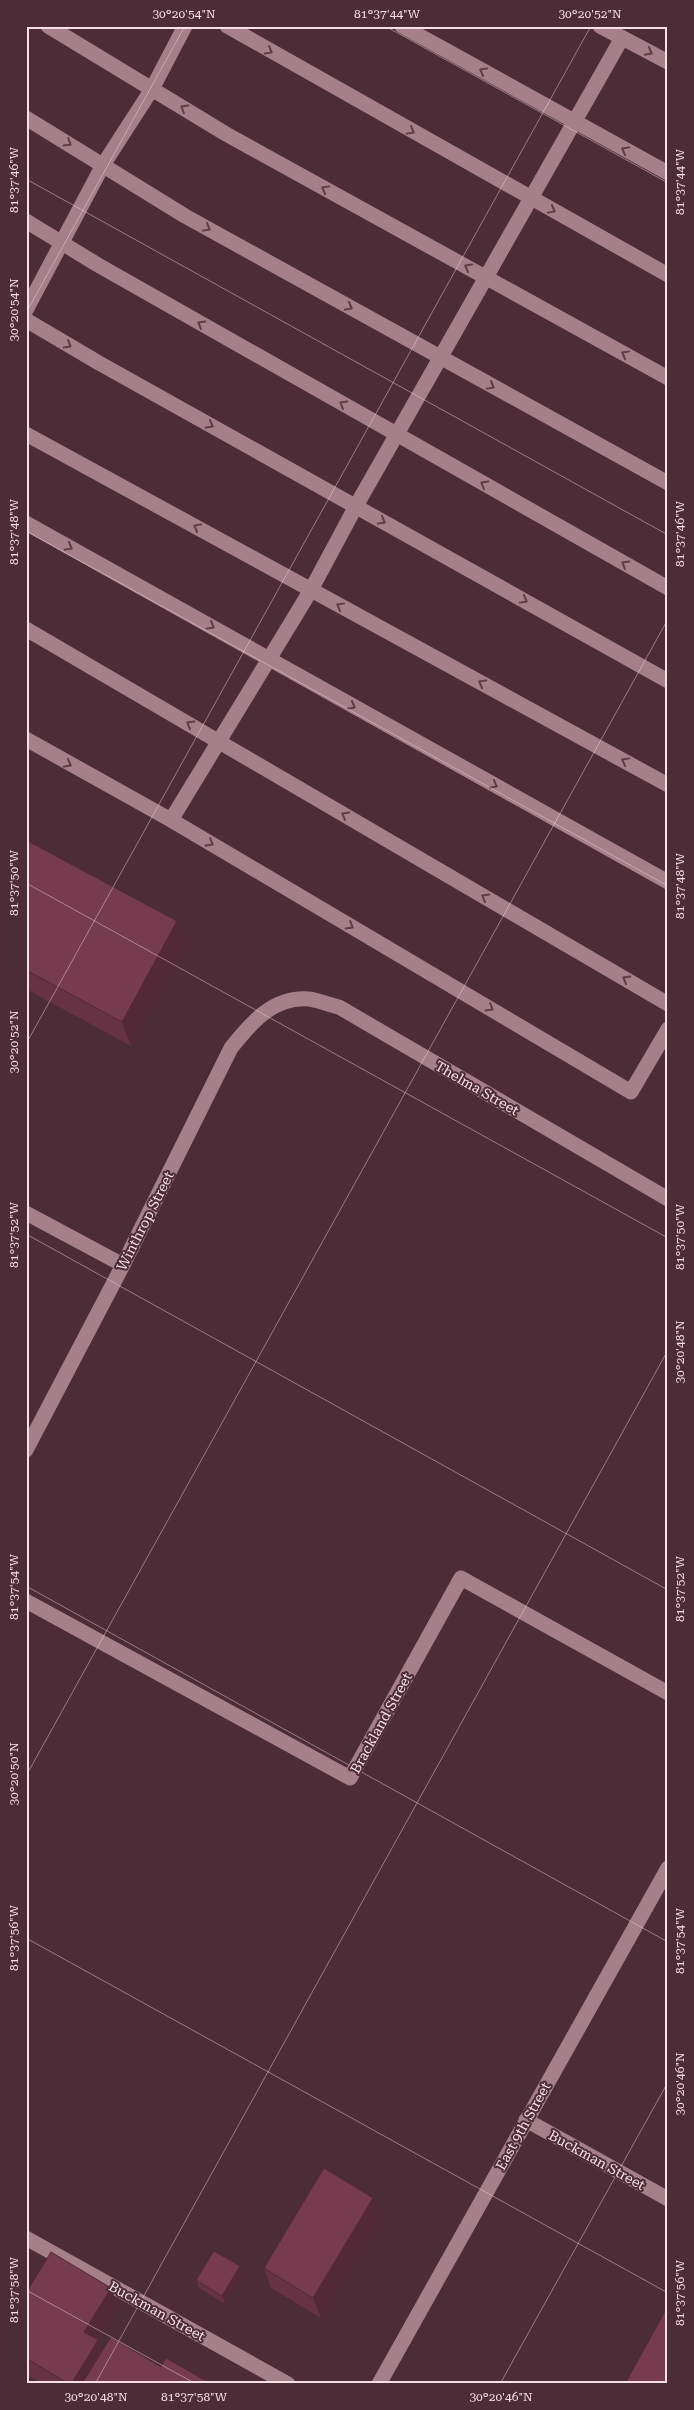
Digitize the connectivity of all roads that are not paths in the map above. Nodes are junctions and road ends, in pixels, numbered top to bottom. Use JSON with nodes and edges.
{"nodes":[{"id":1,"x":48,"y":26,"type":"edge"},
{"id":2,"x":185,"y":26,"type":"edge"},
{"id":3,"x":227,"y":26,"type":"edge"},
{"id":4,"x":402,"y":26,"type":"edge"},
{"id":5,"x":600,"y":26,"type":"edge"},
{"id":6,"x":622,"y":38,"type":"junction"},
{"id":7,"x":668,"y":62,"type":"edge"},
{"id":8,"x":152,"y":89,"type":"junction"},
{"id":9,"x":26,"y":118,"type":"edge"},
{"id":10,"x":574,"y":122,"type":"junction"},
{"id":11,"x":103,"y":165,"type":"junction"},
{"id":12,"x":668,"y":174,"type":"edge"},
{"id":13,"x":531,"y":199,"type":"junction"},
{"id":14,"x":26,"y":221,"type":"edge"},
{"id":15,"x":60,"y":242,"type":"junction"},
{"id":16,"x":668,"y":276,"type":"edge"},
{"id":17,"x":486,"y":277,"type":"junction"},
{"id":18,"x":26,"y":310,"type":"edge"},
{"id":19,"x":26,"y":320,"type":"edge"},
{"id":20,"x":441,"y":358,"type":"junction"},
{"id":21,"x":668,"y":378,"type":"edge"},
{"id":22,"x":26,"y":434,"type":"edge"},
{"id":23,"x":398,"y":436,"type":"junction"},
{"id":24,"x":668,"y":483,"type":"edge"},
{"id":25,"x":356,"y":506,"type":"junction"},
{"id":26,"x":26,"y":523,"type":"edge"},
{"id":27,"x":668,"y":588,"type":"edge"},
{"id":28,"x":311,"y":590,"type":"junction"},
{"id":29,"x":26,"y":629,"type":"edge"},
{"id":30,"x":268,"y":658,"type":"junction"},
{"id":31,"x":668,"y":681,"type":"edge"},
{"id":32,"x":26,"y":739,"type":"edge"},
{"id":33,"x":218,"y":741,"type":"junction"},
{"id":34,"x":668,"y":785,"type":"edge"},
{"id":35,"x":171,"y":820,"type":"junction"},
{"id":36,"x":668,"y":882,"type":"edge"},
{"id":37,"x":278,"y":1003,"type":"joint"},
{"id":38,"x":668,"y":1004,"type":"edge"},
{"id":39,"x":668,"y":1029,"type":"edge"},
{"id":40,"x":668,"y":1199,"type":"edge"},
{"id":41,"x":26,"y":1213,"type":"edge"},
{"id":42,"x":123,"y":1265,"type":"junction"},
{"id":43,"x":26,"y":1450,"type":"edge"},
{"id":44,"x":26,"y":1601,"type":"edge"},
{"id":45,"x":668,"y":1693,"type":"edge"},
{"id":46,"x":668,"y":1868,"type":"edge"},
{"id":47,"x":526,"y":2120,"type":"junction"},
{"id":48,"x":668,"y":2199,"type":"edge"},
{"id":49,"x":26,"y":2238,"type":"edge"},
{"id":50,"x":288,"y":2384,"type":"edge"},
{"id":51,"x":379,"y":2384,"type":"edge"}],
"edges":[{"from":1,"to":8,"type":"street"},
{"from":2,"to":8,"type":"street"},
{"from":3,"to":13,"type":"street","one_way":true},
{"from":10,"to":4,"type":"street","one_way":true},
{"from":5,"to":6,"type":"street"},
{"from":6,"to":7,"type":"street","one_way":true},
{"from":6,"to":10,"type":"street"},
{"from":8,"to":11,"type":"street"},
{"from":17,"to":8,"type":"street","one_way":true},
{"from":9,"to":11,"type":"street","one_way":true},
{"from":12,"to":10,"type":"street","one_way":true},
{"from":10,"to":13,"type":"street"},
{"from":11,"to":15,"type":"street"},
{"from":11,"to":20,"type":"street","one_way":true},
{"from":13,"to":16,"type":"street","one_way":true},
{"from":13,"to":17,"type":"street"},
{"from":14,"to":15,"type":"street"},
{"from":15,"to":18,"type":"street"},
{"from":23,"to":15,"type":"street","one_way":true},
{"from":17,"to":20,"type":"street"},
{"from":21,"to":17,"type":"street","one_way":true},
{"from":19,"to":25,"type":"street","one_way":true},
{"from":20,"to":23,"type":"street"},
{"from":20,"to":24,"type":"street","one_way":true},
{"from":28,"to":22,"type":"street","one_way":true},
{"from":23,"to":25,"type":"street"},
{"from":27,"to":23,"type":"street","one_way":true},
{"from":25,"to":28,"type":"street"},
{"from":25,"to":31,"type":"street","one_way":true},
{"from":26,"to":30,"type":"street","one_way":true},
{"from":28,"to":30,"type":"street"},
{"from":34,"to":28,"type":"street","one_way":true},
{"from":33,"to":29,"type":"street","one_way":true},
{"from":30,"to":33,"type":"street"},
{"from":30,"to":36,"type":"street","one_way":true},
{"from":32,"to":35,"type":"street","one_way":true},
{"from":33,"to":35,"type":"street"},
{"from":38,"to":33,"type":"street","one_way":true},
{"from":35,"to":39,"type":"street","one_way":true},
{"from":37,"to":40,"type":"street","name":"Thelma Street"},
{"from":37,"to":42,"type":"street","name":"Winthrop Street"},
{"from":41,"to":42,"type":"street"},
{"from":42,"to":43,"type":"street","name":"Winthrop Street"},
{"from":44,"to":45,"type":"street","name":"Brackland Street"},
{"from":46,"to":47,"type":"street","name":"East 9th Street"},
{"from":47,"to":48,"type":"street","name":"Buckman Street"},
{"from":47,"to":51,"type":"street","name":"East 9th Street"},
{"from":49,"to":50,"type":"street","name":"Buckman Street"}]}
